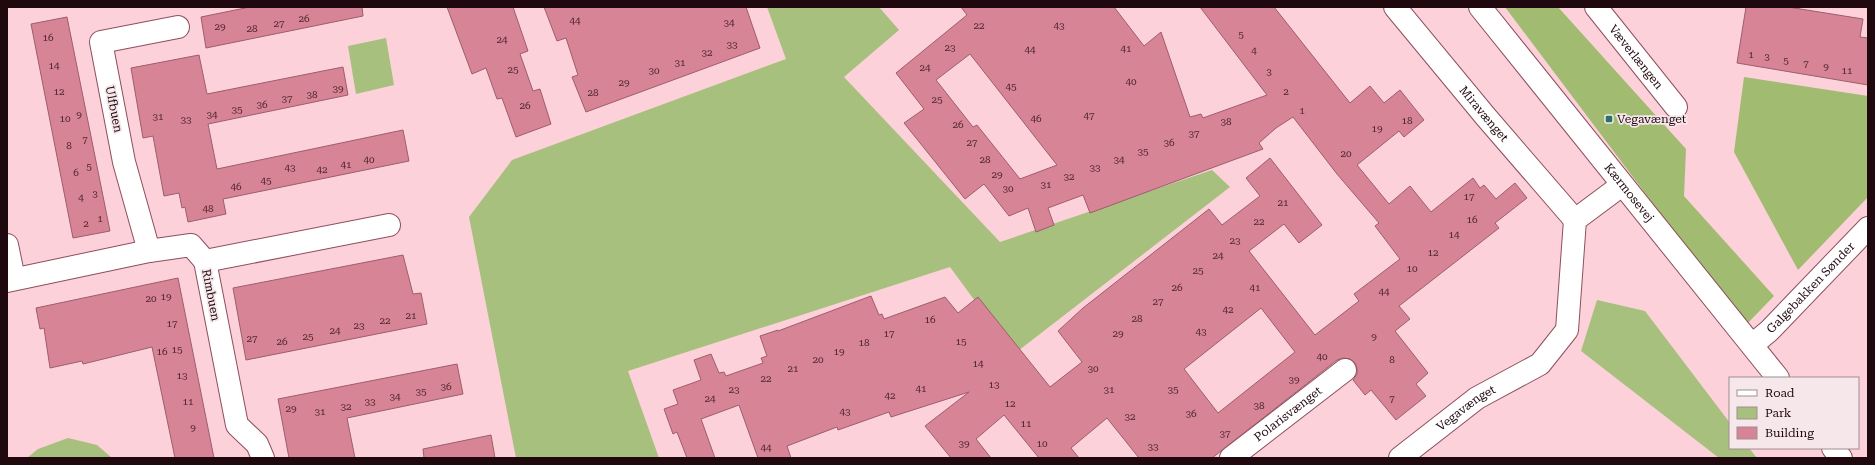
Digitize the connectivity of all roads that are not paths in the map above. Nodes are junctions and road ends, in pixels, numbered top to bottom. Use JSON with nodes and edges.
{"nodes":[{"id":1,"x":1395,"y":7,"type":"edge"},
{"id":2,"x":1480,"y":7,"type":"edge"},
{"id":3,"x":1596,"y":7,"type":"edge"},
{"id":4,"x":178,"y":27,"type":"dead end"},
{"id":5,"x":1676,"y":107,"type":"dead end"},
{"id":6,"x":1622,"y":185,"type":"junction"},
{"id":7,"x":1575,"y":220,"type":"junction"},
{"id":8,"x":389,"y":226,"type":"dead end"},
{"id":9,"x":1868,"y":228,"type":"edge"},
{"id":10,"x":7,"y":245,"type":"edge"},
{"id":11,"x":149,"y":251,"type":"junction"},
{"id":12,"x":205,"y":261,"type":"junction"},
{"id":13,"x":10,"y":280,"type":"edge"},
{"id":14,"x":1752,"y":345,"type":"junction"},
{"id":15,"x":1345,"y":370,"type":"dead end"},
{"id":16,"x":1777,"y":377,"type":"edge"},
{"id":17,"x":1834,"y":449,"type":"edge"},
{"id":18,"x":263,"y":458,"type":"edge"},
{"id":19,"x":1231,"y":458,"type":"edge"},
{"id":20,"x":1400,"y":458,"type":"edge"},
{"id":21,"x":1841,"y":458,"type":"edge"}],
"edges":[{"from":1,"to":7,"type":"street","name":"Miravænget"},
{"from":2,"to":6,"type":"street","name":"Kærmosevej"},
{"from":3,"to":5,"type":"street","name":"Væverlængen"},
{"from":4,"to":11,"type":"street","name":"Ulfbuen"},
{"from":6,"to":7,"type":"street"},
{"from":6,"to":14,"type":"street","name":"Kærmosevej"},
{"from":7,"to":20,"type":"street","name":"Vegavænget"},
{"from":8,"to":12,"type":"street","name":"Rimbuen"},
{"from":9,"to":14,"type":"street","name":"Galgebakken Sønder"},
{"from":10,"to":13,"type":"street"},
{"from":11,"to":12,"type":"street"},
{"from":11,"to":13,"type":"street"},
{"from":12,"to":18,"type":"street","name":"Rimbuen"},
{"from":14,"to":16,"type":"street","name":"Kærmosevej"},
{"from":15,"to":19,"type":"street","name":"Polarisvænget"},
{"from":17,"to":21,"type":"street"}]}
